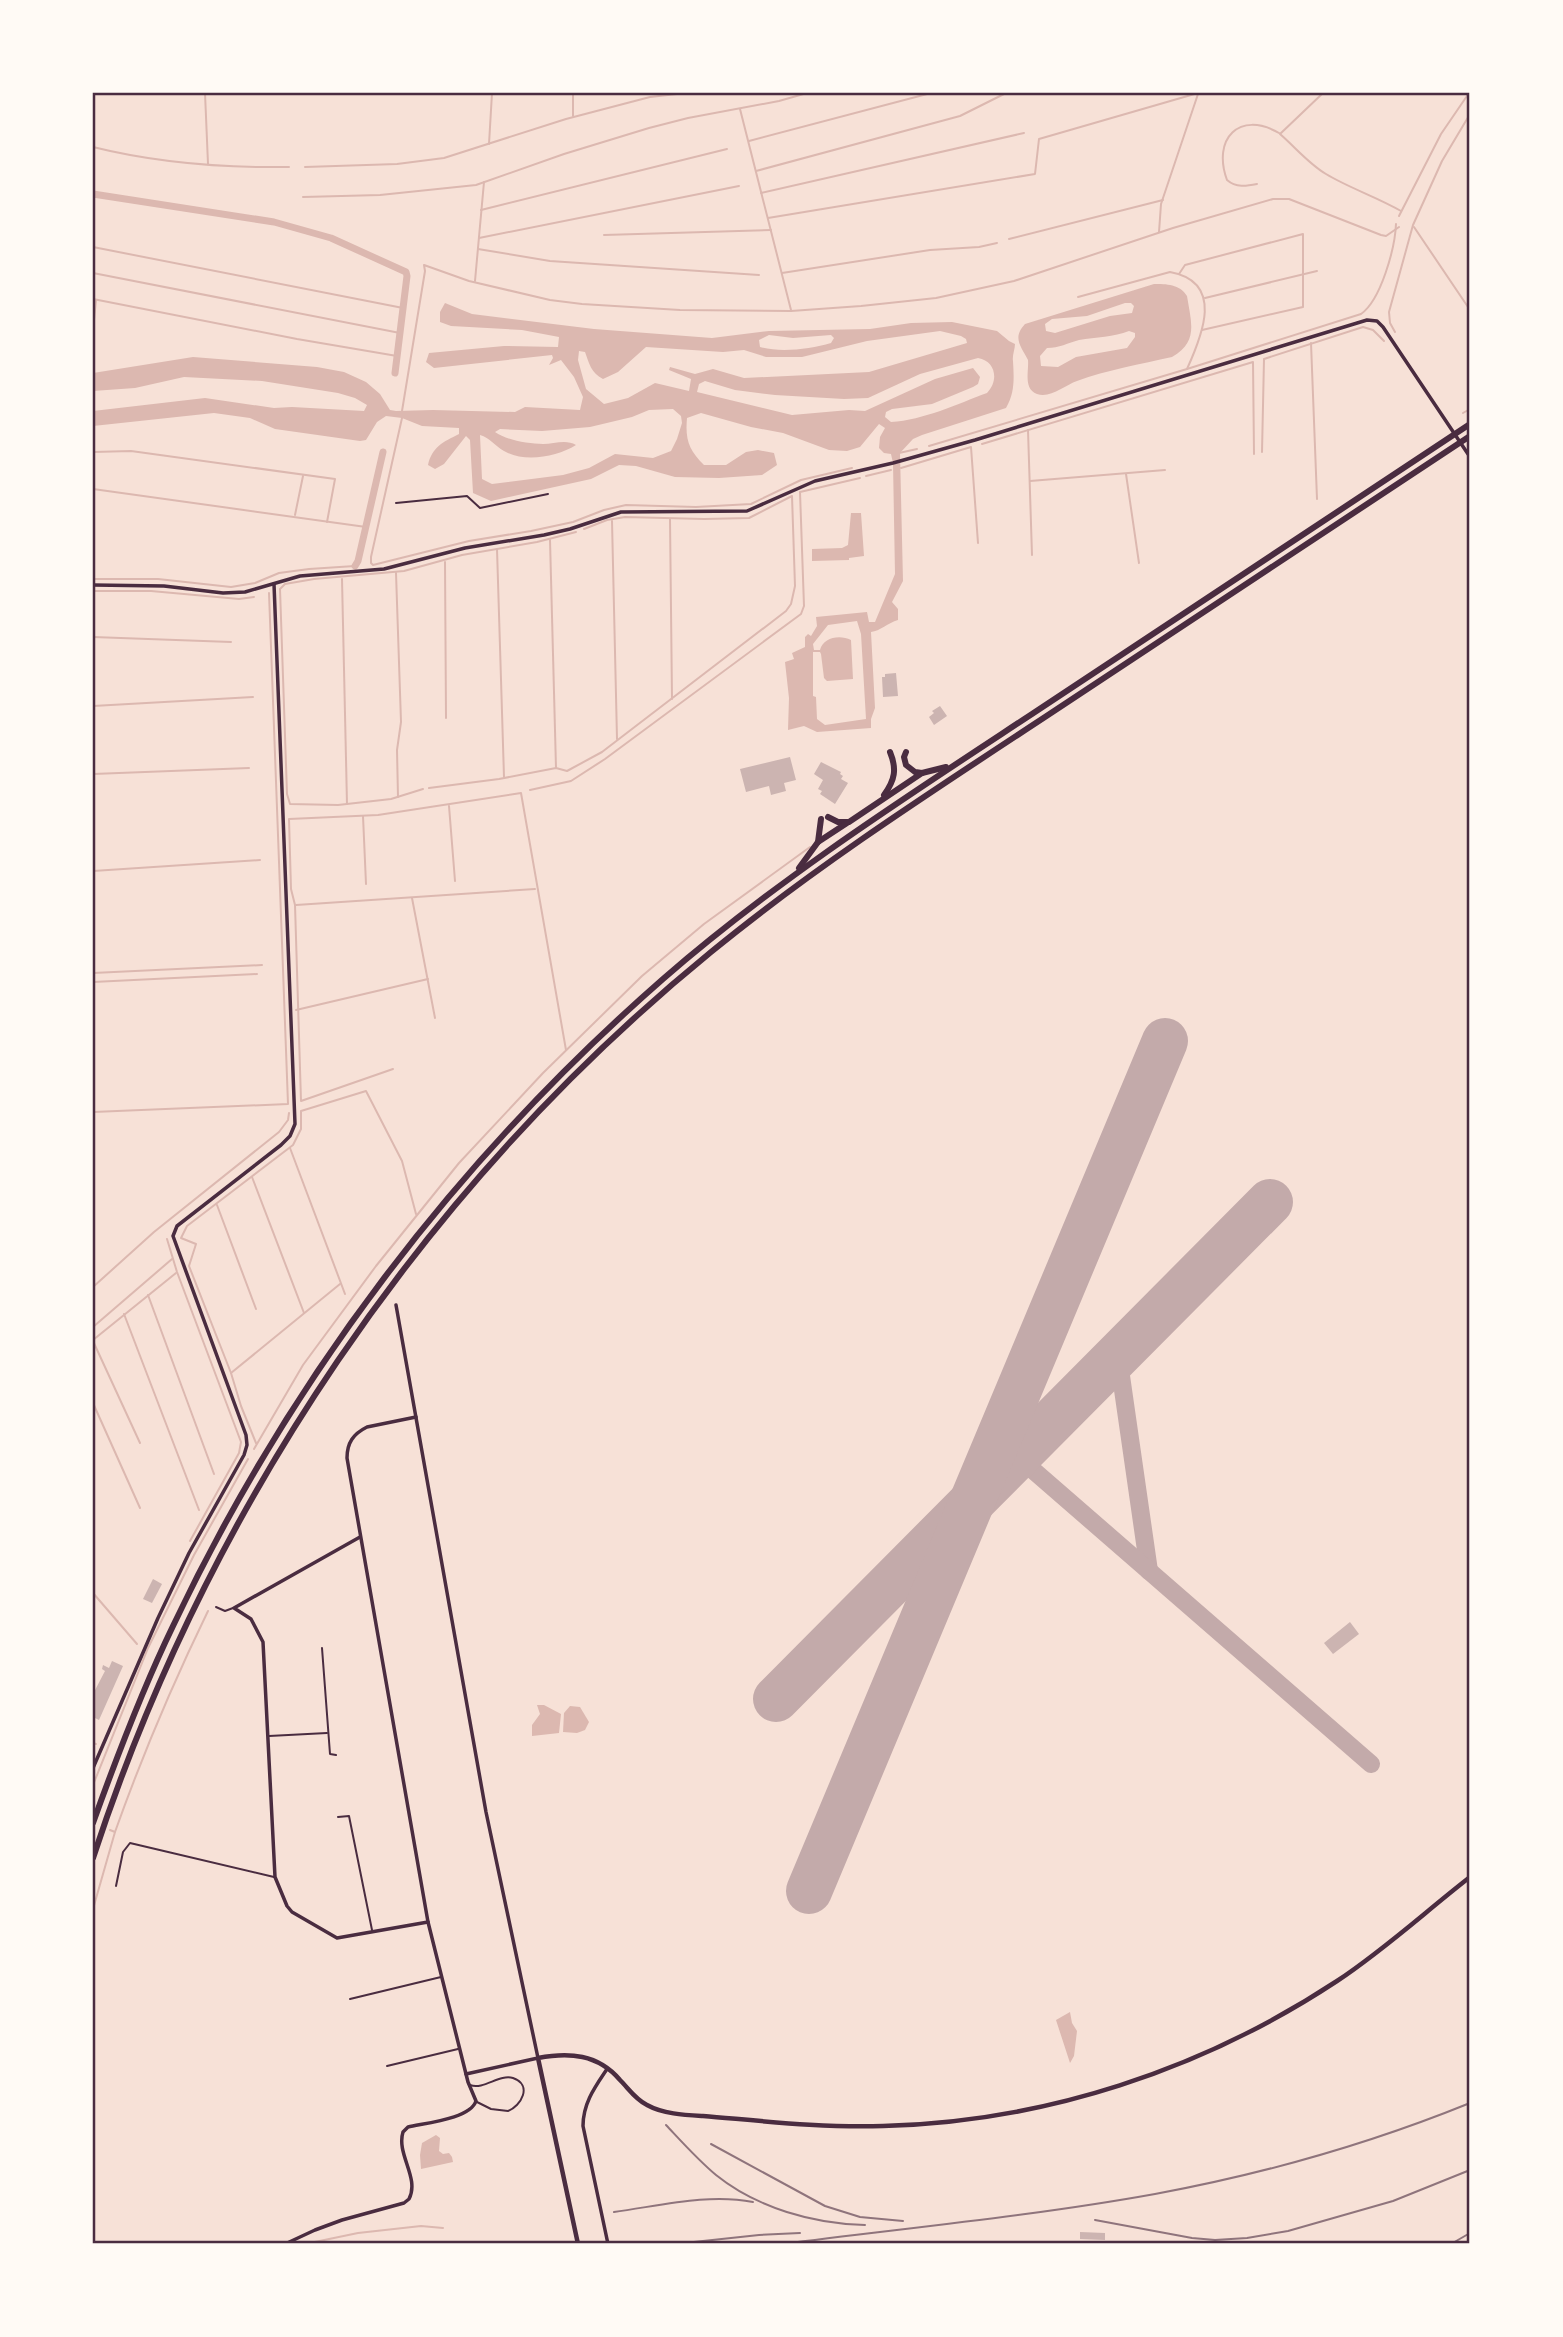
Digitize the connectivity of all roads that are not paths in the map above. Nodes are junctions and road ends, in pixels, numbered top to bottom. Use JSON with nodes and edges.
{"nodes":[{"id":1,"x":1470,"y":424,"type":"edge"},
{"id":2,"x":1470,"y":436,"type":"edge"},
{"id":3,"x":1470,"y":457,"type":"edge"},
{"id":4,"x":274,"y":584,"type":"junction"},
{"id":5,"x":93,"y":585,"type":"edge"},
{"id":6,"x":890,"y":752,"type":"dead end"},
{"id":7,"x":906,"y":752,"type":"dead end"},
{"id":8,"x":958,"y":763,"type":"junction"},
{"id":9,"x":922,"y":773,"type":"junction"},
{"id":10,"x":881,"y":800,"type":"junction"},
{"id":11,"x":849,"y":822,"type":"junction"},
{"id":12,"x":818,"y":842,"type":"junction"},
{"id":13,"x":788,"y":880,"type":"junction"},
{"id":14,"x":396,"y":1306,"type":"dead end"},
{"id":15,"x":416,"y":1417,"type":"junction"},
{"id":16,"x":360,"y":1537,"type":"junction"},
{"id":17,"x":216,"y":1607,"type":"dead end"},
{"id":18,"x":234,"y":1608,"type":"junction"},
{"id":19,"x":322,"y":1648,"type":"dead end"},
{"id":20,"x":328,"y":1733,"type":"junction"},
{"id":21,"x":267,"y":1736,"type":"junction"},
{"id":22,"x":336,"y":1755,"type":"dead end"},
{"id":23,"x":93,"y":1768,"type":"edge"},
{"id":24,"x":338,"y":1817,"type":"dead end"},
{"id":25,"x":93,"y":1823,"type":"edge"},
{"id":26,"x":93,"y":1858,"type":"edge"},
{"id":27,"x":275,"y":1877,"type":"junction"},
{"id":28,"x":1470,"y":1877,"type":"edge"},
{"id":29,"x":116,"y":1886,"type":"dead end"},
{"id":30,"x":428,"y":1922,"type":"junction"},
{"id":31,"x":372,"y":1931,"type":"junction"},
{"id":32,"x":442,"y":1977,"type":"junction"},
{"id":33,"x":349,"y":2000,"type":"dead end"},
{"id":34,"x":459,"y":2048,"type":"junction"},
{"id":35,"x":538,"y":2059,"type":"junction"},
{"id":36,"x":387,"y":2066,"type":"dead end"},
{"id":37,"x":608,"y":2067,"type":"junction"},
{"id":38,"x":466,"y":2074,"type":"junction"},
{"id":39,"x":468,"y":2082,"type":"junction"},
{"id":40,"x":476,"y":2101,"type":"junction"},
{"id":41,"x":562,"y":2243,"type":"edge"},
{"id":42,"x":285,"y":2244,"type":"edge"},
{"id":43,"x":578,"y":2244,"type":"edge"}],
"edges":[{"from":1,"to":8,"type":"highway"},
{"from":2,"to":26,"type":"highway"},
{"from":3,"to":4,"type":"street"},
{"from":4,"to":5,"type":"street"},
{"from":4,"to":23,"type":"street"},
{"from":6,"to":10,"type":"highway"},
{"from":7,"to":9,"type":"highway"},
{"from":8,"to":9,"type":"highway"},
{"from":8,"to":13,"type":"highway"},
{"from":9,"to":10,"type":"highway"},
{"from":10,"to":11,"type":"highway"},
{"from":11,"to":12,"type":"highway"},
{"from":11,"to":12,"type":"highway"},
{"from":12,"to":13,"type":"highway"},
{"from":13,"to":25,"type":"highway"},
{"from":14,"to":15,"type":"street"},
{"from":15,"to":16,"type":"street"},
{"from":15,"to":35,"type":"street"},
{"from":16,"to":18,"type":"street"},
{"from":16,"to":30,"type":"street"},
{"from":17,"to":18,"type":"lane"},
{"from":18,"to":21,"type":"street"},
{"from":19,"to":20,"type":"lane"},
{"from":20,"to":21,"type":"lane"},
{"from":20,"to":22,"type":"lane"},
{"from":21,"to":27,"type":"street"},
{"from":24,"to":31,"type":"lane"},
{"from":27,"to":29,"type":"lane"},
{"from":27,"to":31,"type":"street"},
{"from":28,"to":37,"type":"street"},
{"from":30,"to":31,"type":"street"},
{"from":30,"to":32,"type":"street"},
{"from":32,"to":33,"type":"lane"},
{"from":32,"to":34,"type":"street"},
{"from":34,"to":36,"type":"lane"},
{"from":34,"to":38,"type":"street"},
{"from":35,"to":37,"type":"street"},
{"from":35,"to":38,"type":"street"},
{"from":35,"to":43,"type":"street"},
{"from":37,"to":41,"type":"street"},
{"from":38,"to":39,"type":"street"},
{"from":39,"to":40,"type":"street"},
{"from":39,"to":40,"type":"lane"},
{"from":40,"to":42,"type":"street"}]}
